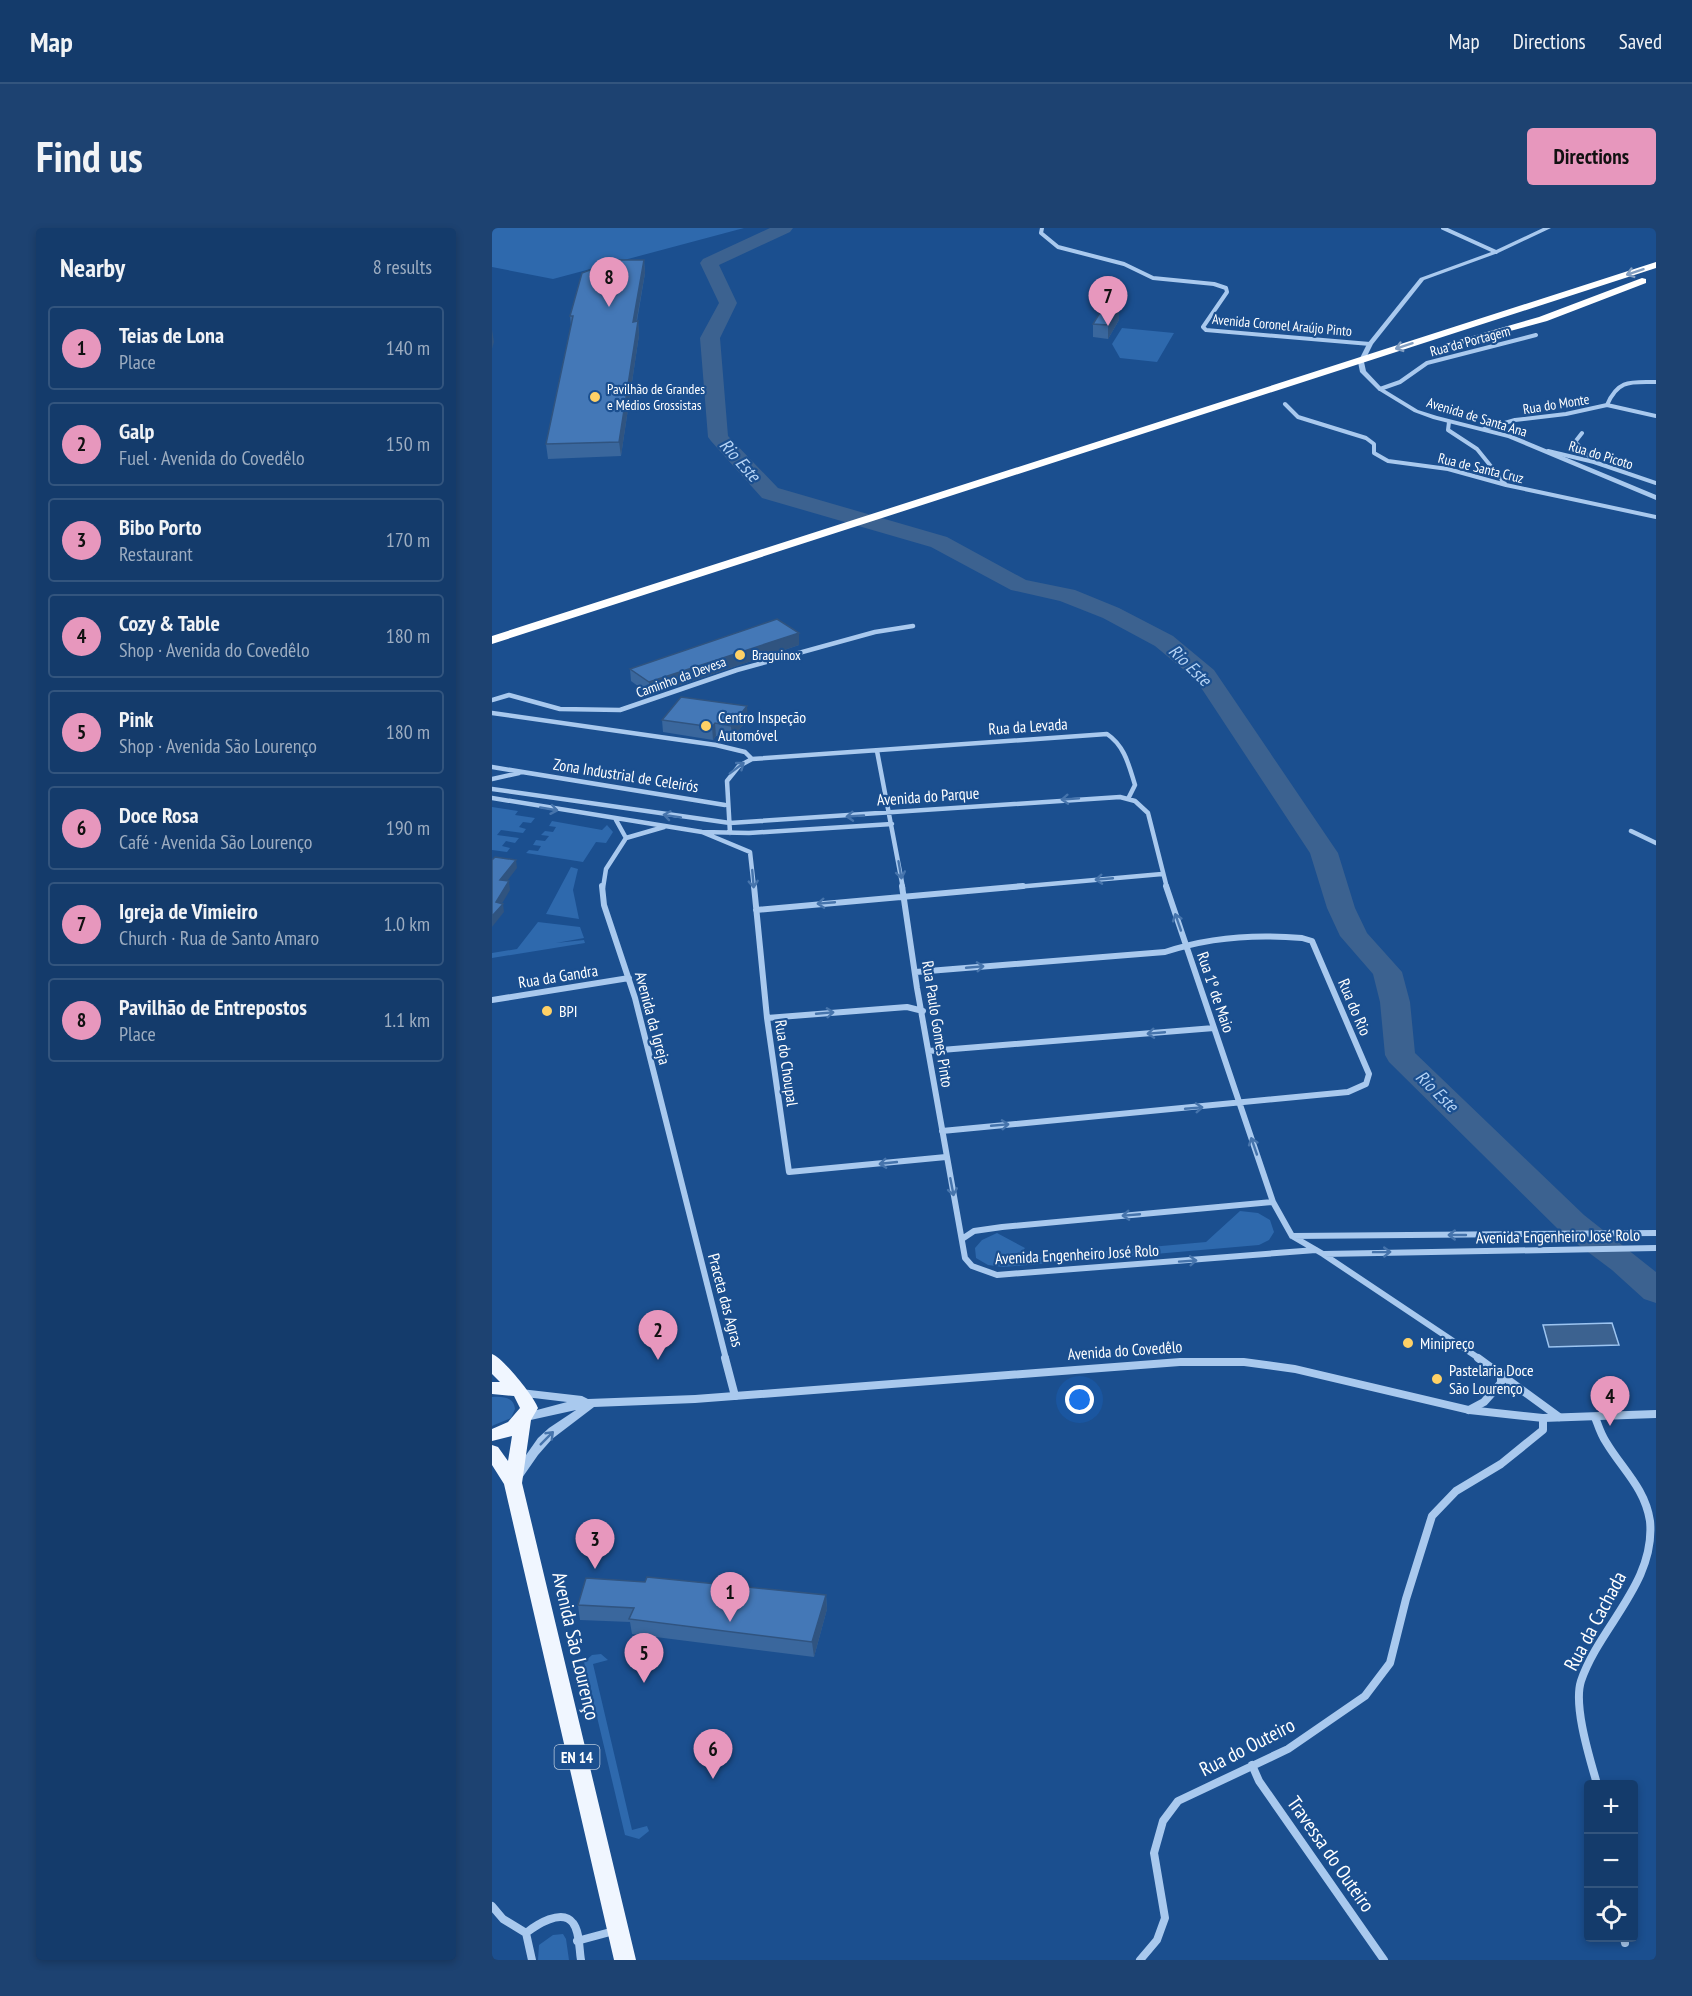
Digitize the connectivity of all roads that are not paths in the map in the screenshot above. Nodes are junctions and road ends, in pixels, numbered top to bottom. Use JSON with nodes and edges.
{"nodes":[{"id":1,"x":1042,"y":228,"type":"edge"},
{"id":2,"x":1443,"y":228,"type":"edge"},
{"id":3,"x":1548,"y":228,"type":"edge"},
{"id":4,"x":1496,"y":252,"type":"junction"},
{"id":5,"x":1656,"y":265,"type":"edge"},
{"id":6,"x":1656,"y":275,"type":"edge"},
{"id":7,"x":1536,"y":335,"type":"dead end"},
{"id":8,"x":1369,"y":345,"type":"junction"},
{"id":9,"x":1656,"y":382,"type":"edge"},
{"id":10,"x":1380,"y":389,"type":"junction"},
{"id":11,"x":1286,"y":404,"type":"dead end"},
{"id":12,"x":1607,"y":405,"type":"junction"},
{"id":13,"x":1656,"y":416,"type":"edge"},
{"id":14,"x":1449,"y":422,"type":"junction"},
{"id":15,"x":1484,"y":429,"type":"junction"},
{"id":16,"x":1582,"y":433,"type":"dead end"},
{"id":17,"x":1539,"y":449,"type":"junction"},
{"id":18,"x":1594,"y":462,"type":"junction"},
{"id":19,"x":1656,"y":483,"type":"edge"},
{"id":20,"x":1506,"y":485,"type":"junction"},
{"id":21,"x":1656,"y":498,"type":"edge"},
{"id":22,"x":931,"y":501,"type":"junction"},
{"id":23,"x":1656,"y":517,"type":"edge"},
{"id":24,"x":707,"y":574,"type":"junction"},
{"id":25,"x":913,"y":626,"type":"dead end"},
{"id":26,"x":492,"y":640,"type":"edge"},
{"id":27,"x":492,"y":648,"type":"edge"},
{"id":28,"x":492,"y":700,"type":"edge"},
{"id":29,"x":492,"y":713,"type":"edge"},
{"id":30,"x":877,"y":751,"type":"junction"},
{"id":31,"x":752,"y":759,"type":"junction"},
{"id":32,"x":492,"y":767,"type":"edge"},
{"id":33,"x":523,"y":772,"type":"junction"},
{"id":34,"x":492,"y":779,"type":"edge"},
{"id":35,"x":492,"y":789,"type":"edge"},
{"id":36,"x":1129,"y":797,"type":"junction"},
{"id":37,"x":492,"y":798,"type":"edge"},
{"id":38,"x":725,"y":805,"type":"junction"},
{"id":39,"x":643,"y":812,"type":"junction"},
{"id":40,"x":890,"y":813,"type":"junction"},
{"id":41,"x":616,"y":820,"type":"junction"},
{"id":42,"x":634,"y":823,"type":"junction"},
{"id":43,"x":730,"y":823,"type":"junction"},
{"id":44,"x":892,"y":824,"type":"junction"},
{"id":45,"x":664,"y":827,"type":"junction"},
{"id":46,"x":1631,"y":831,"type":"dead end"},
{"id":47,"x":702,"y":832,"type":"junction"},
{"id":48,"x":730,"y":833,"type":"junction"},
{"id":49,"x":626,"y":838,"type":"junction"},
{"id":50,"x":1656,"y":843,"type":"edge"},
{"id":51,"x":1162,"y":874,"type":"junction"},
{"id":52,"x":904,"y":895,"type":"junction"},
{"id":53,"x":756,"y":910,"type":"junction"},
{"id":54,"x":1186,"y":944,"type":"junction"},
{"id":55,"x":916,"y":972,"type":"junction"},
{"id":56,"x":629,"y":978,"type":"junction"},
{"id":57,"x":492,"y":1000,"type":"edge"},
{"id":58,"x":923,"y":1011,"type":"junction"},
{"id":59,"x":767,"y":1018,"type":"junction"},
{"id":60,"x":1214,"y":1028,"type":"junction"},
{"id":61,"x":929,"y":1051,"type":"junction"},
{"id":62,"x":1240,"y":1104,"type":"junction"},
{"id":63,"x":942,"y":1131,"type":"junction"},
{"id":64,"x":946,"y":1157,"type":"junction"},
{"id":65,"x":1273,"y":1202,"type":"junction"},
{"id":66,"x":689,"y":1212,"type":"joint"},
{"id":67,"x":1656,"y":1233,"type":"edge"},
{"id":68,"x":1292,"y":1236,"type":"junction"},
{"id":69,"x":963,"y":1239,"type":"junction"},
{"id":70,"x":1656,"y":1248,"type":"edge"},
{"id":71,"x":1320,"y":1252,"type":"junction"},
{"id":72,"x":492,"y":1360,"type":"edge"},
{"id":73,"x":1500,"y":1373,"type":"junction"},
{"id":74,"x":492,"y":1388,"type":"edge"},
{"id":75,"x":519,"y":1392,"type":"junction"},
{"id":76,"x":735,"y":1396,"type":"junction"},
{"id":77,"x":591,"y":1403,"type":"junction"},
{"id":78,"x":1469,"y":1410,"type":"junction"},
{"id":79,"x":1656,"y":1414,"type":"edge"},
{"id":80,"x":1559,"y":1417,"type":"junction"},
{"id":81,"x":1595,"y":1417,"type":"junction"},
{"id":82,"x":1543,"y":1418,"type":"junction"},
{"id":83,"x":524,"y":1419,"type":"junction"},
{"id":84,"x":492,"y":1435,"type":"edge"},
{"id":85,"x":492,"y":1452,"type":"edge"},
{"id":86,"x":513,"y":1483,"type":"junction"},
{"id":87,"x":1252,"y":1765,"type":"junction"},
{"id":88,"x":1596,"y":1780,"type":"edge"},
{"id":89,"x":492,"y":1906,"type":"edge"},
{"id":90,"x":617,"y":1930,"type":"junction"},
{"id":91,"x":526,"y":1933,"type":"junction"},
{"id":92,"x":577,"y":1941,"type":"junction"},
{"id":93,"x":532,"y":1960,"type":"edge"},
{"id":94,"x":581,"y":1960,"type":"edge"},
{"id":95,"x":625,"y":1960,"type":"edge"},
{"id":96,"x":1140,"y":1960,"type":"edge"},
{"id":97,"x":1384,"y":1960,"type":"edge"}],
"edges":[{"from":1,"to":8,"type":"street","name":"Avenida Coronel Araújo Pinto"},
{"from":2,"to":4,"type":"street"},
{"from":3,"to":4,"type":"street"},
{"from":4,"to":8,"type":"street"},
{"from":5,"to":22,"type":"highway","one_way":true},
{"from":6,"to":22,"type":"highway"},
{"from":7,"to":10,"type":"street","name":"Rua da Portagem"},
{"from":8,"to":10,"type":"street","name":"Avenida de Santa Ana"},
{"from":9,"to":12,"type":"street","name":"Rua do Monte"},
{"from":10,"to":14,"type":"street","name":"Avenida de Santa Ana"},
{"from":11,"to":20,"type":"street","name":"Rua de Santa Cruz"},
{"from":12,"to":13,"type":"street"},
{"from":12,"to":15,"type":"street","name":"Rua do Monte"},
{"from":14,"to":15,"type":"street","name":"Avenida de Santa Ana"},
{"from":14,"to":20,"type":"street"},
{"from":15,"to":17,"type":"street","name":"Avenida de Santa Ana"},
{"from":16,"to":18,"type":"street"},
{"from":17,"to":18,"type":"street","name":"Rua do Picoto"},
{"from":17,"to":21,"type":"street","name":"Avenida de Santa Ana"},
{"from":18,"to":19,"type":"street","name":"Rua do Picoto"},
{"from":20,"to":23,"type":"street","name":"Rua de Santa Cruz"},
{"from":22,"to":24,"type":"highway"},
{"from":24,"to":26,"type":"highway"},
{"from":24,"to":27,"type":"highway"},
{"from":25,"to":28,"type":"street","name":"Caminho da Devesa"},
{"from":29,"to":31,"type":"street","name":"Rua da Levada"},
{"from":30,"to":31,"type":"street","name":"Rua da Levada"},
{"from":30,"to":36,"type":"street","name":"Rua da Levada"},
{"from":30,"to":40,"type":"street"},
{"from":38,"to":31,"type":"street","one_way":true},
{"from":32,"to":33,"type":"street"},
{"from":33,"to":34,"type":"street"},
{"from":33,"to":38,"type":"street","name":"Zona Industrial de Celeirós"},
{"from":35,"to":39,"type":"street","name":"Avenida do Parque"},
{"from":36,"to":40,"type":"street","name":"Avenida do Parque","one_way":true},
{"from":36,"to":51,"type":"street","name":"Rua 1º de Maio"},
{"from":37,"to":41,"type":"street","name":"Avenida do Parque","one_way":true},
{"from":38,"to":43,"type":"street"},
{"from":39,"to":42,"type":"street"},
{"from":43,"to":39,"type":"street","name":"Avenida do Parque","one_way":true},
{"from":40,"to":43,"type":"street","name":"Avenida do Parque","one_way":true},
{"from":40,"to":44,"type":"street","name":"Rua Paulo Gomes Pinto"},
{"from":41,"to":42,"type":"street","name":"Avenida do Parque"},
{"from":41,"to":49,"type":"street"},
{"from":42,"to":45,"type":"street","name":"Avenida do Parque"},
{"from":43,"to":48,"type":"street"},
{"from":44,"to":48,"type":"street","name":"Avenida do Parque"},
{"from":44,"to":52,"type":"street","name":"Rua Paulo Gomes Pinto","one_way":true},
{"from":45,"to":47,"type":"street","name":"Avenida do Parque"},
{"from":45,"to":49,"type":"street"},
{"from":46,"to":50,"type":"street"},
{"from":47,"to":48,"type":"street","name":"Avenida do Parque"},
{"from":47,"to":53,"type":"street","name":"Rua do Choupal","one_way":true},
{"from":49,"to":56,"type":"street","name":"Avenida da Igreja"},
{"from":51,"to":52,"type":"street","one_way":true},
{"from":54,"to":51,"type":"street","name":"Rua 1º de Maio","one_way":true},
{"from":52,"to":53,"type":"street","one_way":true},
{"from":52,"to":55,"type":"street","name":"Rua Paulo Gomes Pinto"},
{"from":53,"to":59,"type":"street","name":"Rua do Choupal"},
{"from":55,"to":54,"type":"street","one_way":true},
{"from":54,"to":60,"type":"street","name":"Rua 1º de Maio"},
{"from":54,"to":62,"type":"street","name":"Rua do Rio"},
{"from":55,"to":58,"type":"street","name":"Rua Paulo Gomes Pinto"},
{"from":56,"to":57,"type":"street","name":"Rua da Gandra"},
{"from":56,"to":66,"type":"street","name":"Avenida da Igreja"},
{"from":59,"to":58,"type":"street","one_way":true},
{"from":58,"to":61,"type":"street","name":"Rua Paulo Gomes Pinto"},
{"from":64,"to":59,"type":"street","name":"Rua do Choupal","one_way":true},
{"from":60,"to":61,"type":"street","one_way":true},
{"from":60,"to":62,"type":"street","name":"Rua 1º de Maio"},
{"from":61,"to":63,"type":"street","name":"Rua Paulo Gomes Pinto"},
{"from":63,"to":62,"type":"street","one_way":true},
{"from":65,"to":62,"type":"street","name":"Rua 1º de Maio","one_way":true},
{"from":63,"to":64,"type":"street","name":"Rua Paulo Gomes Pinto"},
{"from":64,"to":69,"type":"street","name":"Rua Paulo Gomes Pinto","one_way":true},
{"from":65,"to":68,"type":"street"},
{"from":65,"to":69,"type":"street","name":"Avenida Engenheiro José Rolo","one_way":true},
{"from":66,"to":76,"type":"street","name":"Praceta das Agras"},
{"from":67,"to":68,"type":"street","name":"Avenida Engenheiro José Rolo","one_way":true},
{"from":68,"to":71,"type":"street"},
{"from":69,"to":71,"type":"street","name":"Avenida Engenheiro José Rolo","one_way":true},
{"from":71,"to":70,"type":"street","name":"Avenida Engenheiro José Rolo","one_way":true},
{"from":71,"to":73,"type":"street"},
{"from":72,"to":75,"type":"main road","number":"EN 14"},
{"from":73,"to":78,"type":"street"},
{"from":73,"to":80,"type":"street"},
{"from":74,"to":75,"type":"main road"},
{"from":75,"to":77,"type":"street"},
{"from":75,"to":83,"type":"main road","number":"EN 14"},
{"from":76,"to":77,"type":"street","name":"Avenida do Covedêlo"},
{"from":76,"to":78,"type":"street","name":"Avenida do Covedêlo"},
{"from":77,"to":83,"type":"street"},
{"from":86,"to":77,"type":"street","one_way":true},
{"from":78,"to":82,"type":"street","name":"Avenida do Covedêlo"},
{"from":79,"to":81,"type":"street","name":"Avenida do Covedêlo"},
{"from":80,"to":81,"type":"street","name":"Avenida do Covedêlo"},
{"from":80,"to":82,"type":"street","name":"Avenida do Covedêlo"},
{"from":81,"to":88,"type":"street","name":"Rua da Cachada"},
{"from":82,"to":87,"type":"street","name":"Rua do Outeiro"},
{"from":83,"to":84,"type":"main road"},
{"from":83,"to":86,"type":"main road","number":"EN 14"},
{"from":85,"to":86,"type":"main road","number":"EN 14"},
{"from":86,"to":90,"type":"main road","name":"Avenida São Lourenço","number":"EN 14"},
{"from":87,"to":96,"type":"street","name":"Rua do Outeiro"},
{"from":87,"to":97,"type":"street","name":"Travessa do Outeiro"},
{"from":89,"to":91,"type":"street"},
{"from":90,"to":92,"type":"street"},
{"from":90,"to":95,"type":"main road","name":"Avenida São Lourenço","number":"EN 14"},
{"from":91,"to":92,"type":"street"},
{"from":91,"to":93,"type":"street"},
{"from":92,"to":94,"type":"street"}]}
